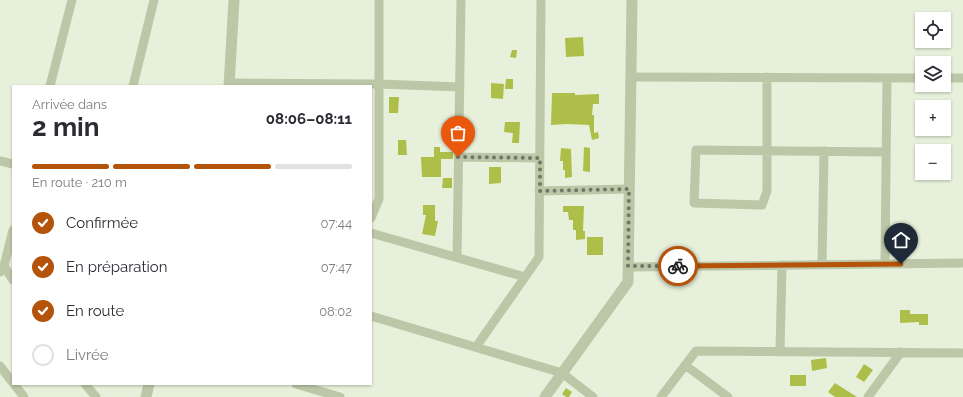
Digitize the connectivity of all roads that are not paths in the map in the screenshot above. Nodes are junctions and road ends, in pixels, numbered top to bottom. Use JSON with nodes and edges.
{"nodes":[{"id":1,"x":72,"y":0,"type":"edge"},
{"id":2,"x":154,"y":0,"type":"edge"},
{"id":3,"x":234,"y":0,"type":"edge"},
{"id":4,"x":379,"y":0,"type":"edge"},
{"id":5,"x":461,"y":0,"type":"edge"},
{"id":6,"x":541,"y":0,"type":"edge"},
{"id":7,"x":632,"y":0,"type":"edge"},
{"id":8,"x":631,"y":77,"type":"junction"},
{"id":9,"x":767,"y":78,"type":"junction"},
{"id":10,"x":887,"y":78,"type":"junction"},
{"id":11,"x":915,"y":78,"type":"edge"},
{"id":12,"x":951,"y":78,"type":"edge"},
{"id":13,"x":963,"y":78,"type":"edge"},
{"id":14,"x":379,"y":84,"type":"junction"},
{"id":15,"x":50,"y":85,"type":"edge"},
{"id":16,"x":133,"y":85,"type":"edge"},
{"id":17,"x":229,"y":85,"type":"edge"},
{"id":18,"x":460,"y":87,"type":"junction"},
{"id":19,"x":767,"y":150,"type":"junction"},
{"id":20,"x":824,"y":151,"type":"junction"},
{"id":21,"x":886,"y":152,"type":"junction"},
{"id":22,"x":458,"y":157,"type":"junction"},
{"id":23,"x":540,"y":158,"type":"junction"},
{"id":24,"x":0,"y":161,"type":"edge"},
{"id":25,"x":12,"y":164,"type":"edge"},
{"id":26,"x":375,"y":166,"type":"edge"},
{"id":27,"x":629,"y":189,"type":"junction"},
{"id":28,"x":540,"y":191,"type":"junction"},
{"id":29,"x":372,"y":215,"type":"edge"},
{"id":30,"x":12,"y":233,"type":"edge"},
{"id":31,"x":372,"y":233,"type":"edge"},
{"id":32,"x":457,"y":257,"type":"junction"},
{"id":33,"x":963,"y":263,"type":"edge"},
{"id":34,"x":822,"y":264,"type":"junction"},
{"id":35,"x":885,"y":264,"type":"junction"},
{"id":36,"x":782,"y":265,"type":"junction"},
{"id":37,"x":628,"y":266,"type":"junction"},
{"id":38,"x":1,"y":268,"type":"edge"},
{"id":39,"x":12,"y":268,"type":"edge"},
{"id":40,"x":525,"y":277,"type":"junction"},
{"id":41,"x":12,"y":279,"type":"edge"},
{"id":42,"x":372,"y":316,"type":"edge"},
{"id":43,"x":476,"y":347,"type":"junction"},
{"id":44,"x":780,"y":352,"type":"junction"},
{"id":45,"x":901,"y":352,"type":"junction"},
{"id":46,"x":963,"y":353,"type":"edge"},
{"id":47,"x":685,"y":365,"type":"junction"},
{"id":48,"x":0,"y":366,"type":"edge"},
{"id":49,"x":562,"y":373,"type":"junction"},
{"id":50,"x":12,"y":383,"type":"edge"},
{"id":51,"x":14,"y":385,"type":"edge"},
{"id":52,"x":86,"y":385,"type":"edge"},
{"id":53,"x":149,"y":385,"type":"edge"},
{"id":54,"x":300,"y":385,"type":"edge"},
{"id":55,"x":325,"y":391,"type":"edge"},
{"id":56,"x":94,"y":396,"type":"edge"},
{"id":57,"x":24,"y":397,"type":"edge"},
{"id":58,"x":146,"y":397,"type":"edge"},
{"id":59,"x":340,"y":397,"type":"edge"},
{"id":60,"x":545,"y":397,"type":"edge"},
{"id":61,"x":593,"y":397,"type":"edge"},
{"id":62,"x":661,"y":397,"type":"edge"},
{"id":63,"x":728,"y":397,"type":"edge"},
{"id":64,"x":868,"y":397,"type":"edge"}],
"edges":[{"from":1,"to":15,"type":"street"},
{"from":2,"to":16,"type":"street"},
{"from":3,"to":17,"type":"street"},
{"from":4,"to":14,"type":"street"},
{"from":5,"to":18,"type":"street"},
{"from":6,"to":23,"type":"street"},
{"from":7,"to":8,"type":"street"},
{"from":8,"to":9,"type":"street"},
{"from":8,"to":27,"type":"street"},
{"from":9,"to":10,"type":"street"},
{"from":9,"to":19,"type":"street"},
{"from":10,"to":11,"type":"street"},
{"from":10,"to":21,"type":"street"},
{"from":12,"to":13,"type":"street"},
{"from":14,"to":17,"type":"street"},
{"from":14,"to":18,"type":"street"},
{"from":14,"to":26,"type":"street"},
{"from":18,"to":22,"type":"street"},
{"from":19,"to":19,"type":"street"},
{"from":19,"to":20,"type":"street"},
{"from":20,"to":21,"type":"street"},
{"from":20,"to":34,"type":"street"},
{"from":21,"to":35,"type":"street"},
{"from":22,"to":23,"type":"street"},
{"from":22,"to":32,"type":"street"},
{"from":23,"to":28,"type":"street"},
{"from":24,"to":25,"type":"street"},
{"from":26,"to":29,"type":"street"},
{"from":27,"to":28,"type":"street"},
{"from":27,"to":37,"type":"street"},
{"from":28,"to":40,"type":"street"},
{"from":30,"to":38,"type":"street"},
{"from":31,"to":32,"type":"street"},
{"from":32,"to":40,"type":"street"},
{"from":33,"to":35,"type":"street"},
{"from":34,"to":35,"type":"street"},
{"from":34,"to":36,"type":"street"},
{"from":36,"to":37,"type":"street"},
{"from":36,"to":44,"type":"street"},
{"from":37,"to":49,"type":"street"},
{"from":38,"to":39,"type":"street"},
{"from":38,"to":41,"type":"street"},
{"from":40,"to":43,"type":"street"},
{"from":42,"to":43,"type":"street"},
{"from":43,"to":49,"type":"street"},
{"from":44,"to":45,"type":"street"},
{"from":44,"to":47,"type":"street"},
{"from":45,"to":46,"type":"street"},
{"from":45,"to":64,"type":"street"},
{"from":47,"to":62,"type":"street"},
{"from":47,"to":63,"type":"street"},
{"from":48,"to":50,"type":"street"},
{"from":49,"to":60,"type":"street"},
{"from":49,"to":61,"type":"street"},
{"from":51,"to":57,"type":"street"},
{"from":52,"to":56,"type":"street"},
{"from":53,"to":58,"type":"street"},
{"from":54,"to":55,"type":"street"},
{"from":55,"to":59,"type":"street"}]}
